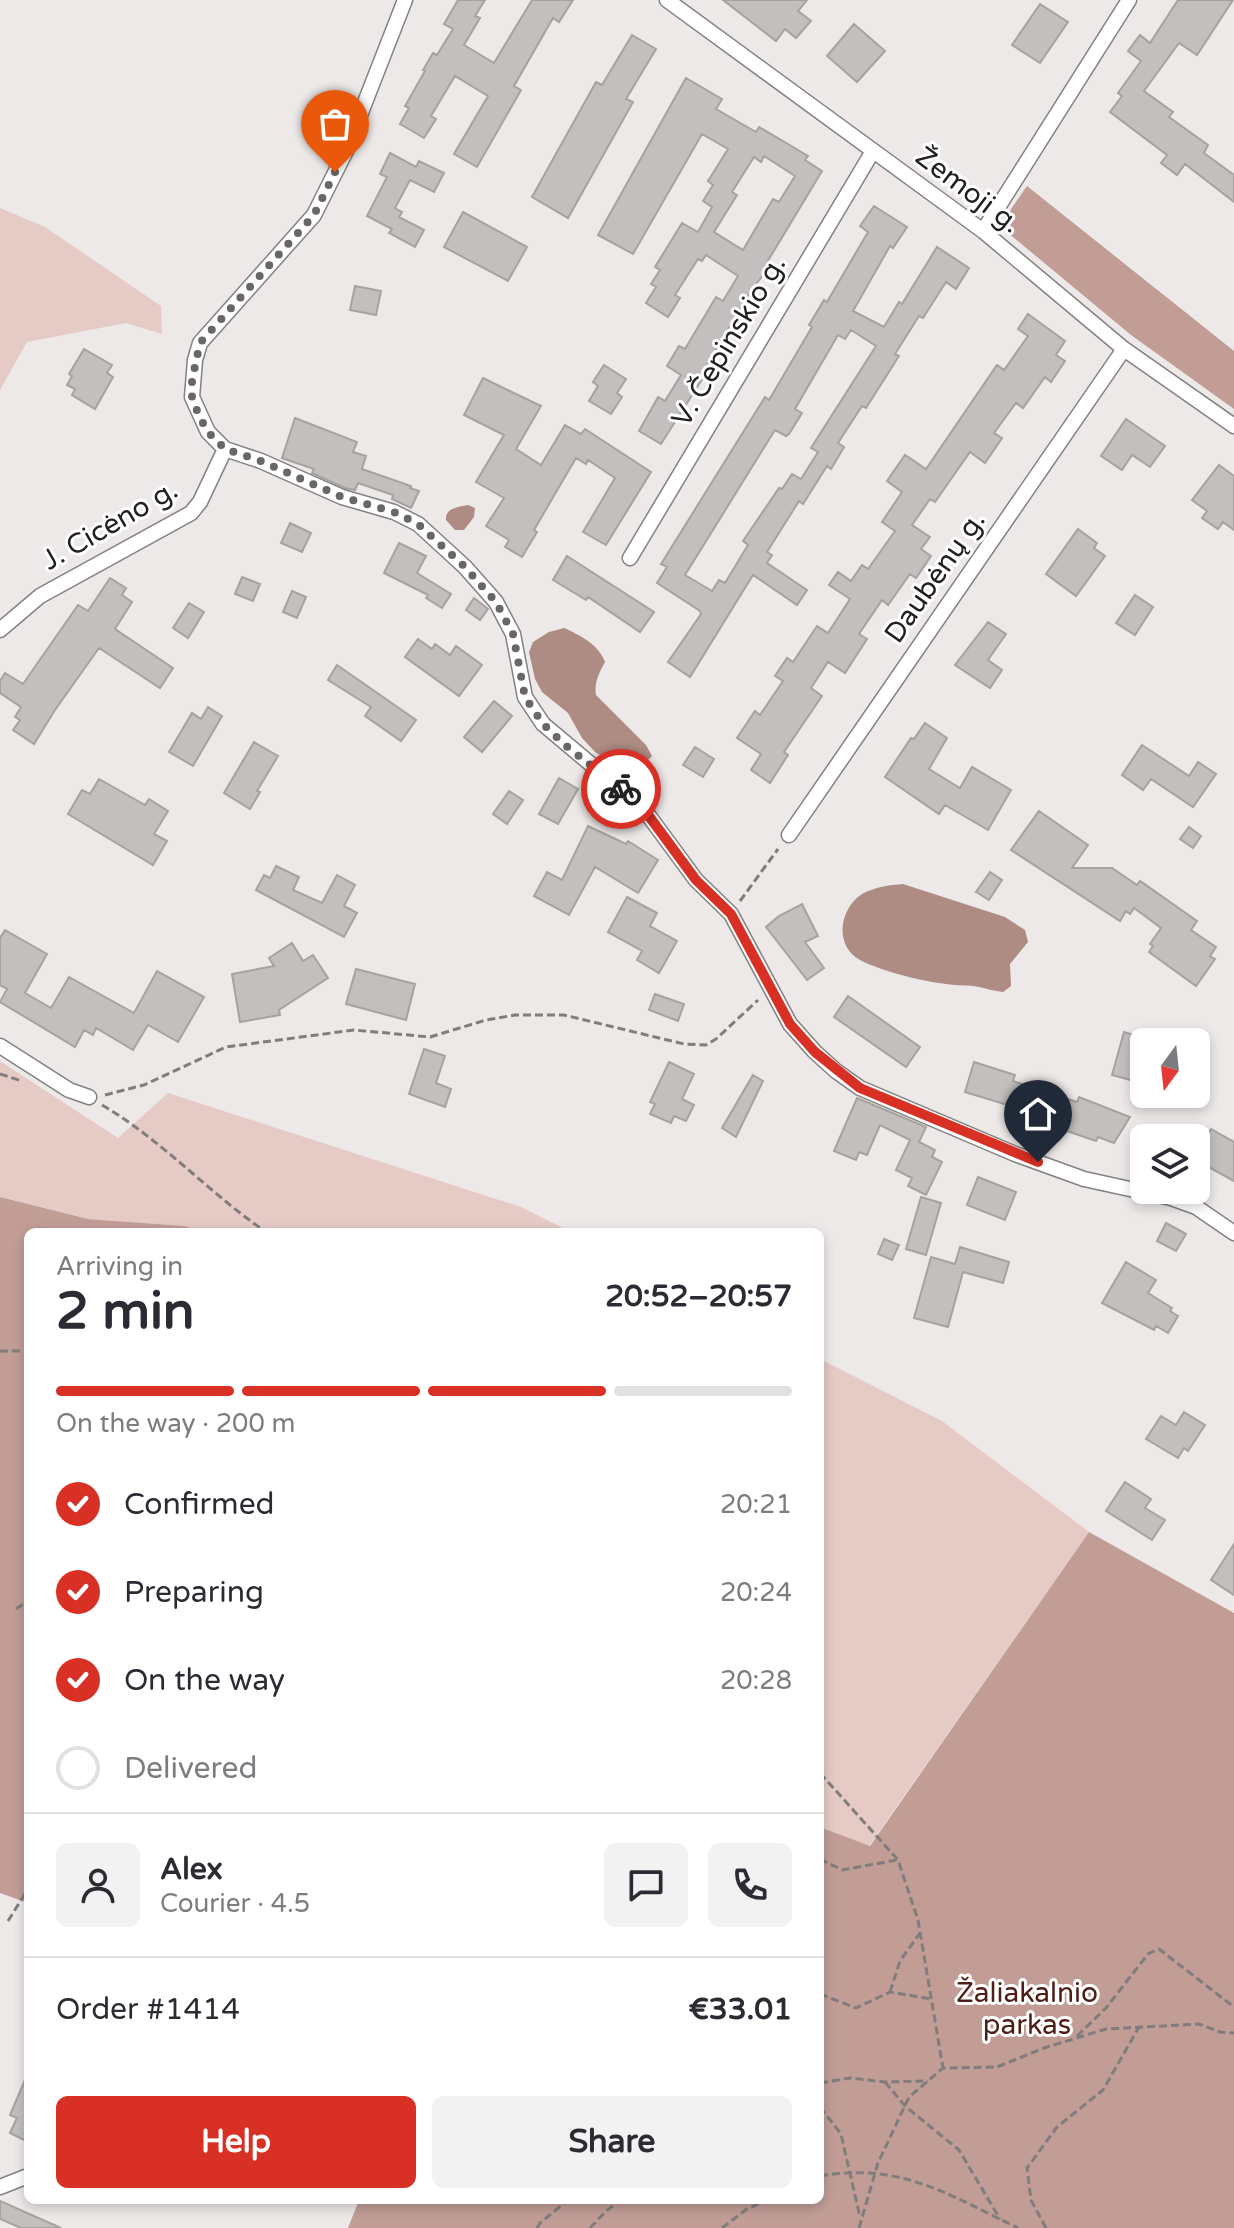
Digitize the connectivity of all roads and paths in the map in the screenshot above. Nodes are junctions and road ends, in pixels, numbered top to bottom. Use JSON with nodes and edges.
{"nodes":[{"id":1,"x":405,"y":0,"type":"edge"},
{"id":2,"x":667,"y":0,"type":"edge"},
{"id":3,"x":1129,"y":0,"type":"edge"},
{"id":4,"x":873,"y":151,"type":"junction"},
{"id":5,"x":983,"y":231,"type":"junction"},
{"id":6,"x":1124,"y":349,"type":"junction"},
{"id":7,"x":1234,"y":426,"type":"edge"},
{"id":8,"x":225,"y":449,"type":"junction"},
{"id":9,"x":630,"y":558,"type":"dead end"},
{"id":10,"x":0,"y":630,"type":"edge"},
{"id":11,"x":789,"y":835,"type":"joint"},
{"id":12,"x":731,"y":914,"type":"junction"},
{"id":13,"x":771,"y":988,"type":"junction"},
{"id":14,"x":0,"y":1046,"type":"edge"},
{"id":15,"x":89,"y":1097,"type":"junction"},
{"id":16,"x":260,"y":1228,"type":"edge"},
{"id":17,"x":1234,"y":1233,"type":"edge"},
{"id":18,"x":0,"y":1351,"type":"edge"},
{"id":19,"x":24,"y":1351,"type":"edge"},
{"id":20,"x":24,"y":1604,"type":"edge"},
{"id":21,"x":16,"y":1609,"type":"dead end"},
{"id":22,"x":824,"y":1777,"type":"edge"},
{"id":23,"x":898,"y":1860,"type":"junction"},
{"id":24,"x":824,"y":1861,"type":"edge"},
{"id":25,"x":24,"y":1895,"type":"edge"},
{"id":26,"x":8,"y":1921,"type":"dead end"},
{"id":27,"x":920,"y":1933,"type":"junction"},
{"id":28,"x":890,"y":1992,"type":"junction"},
{"id":29,"x":824,"y":1996,"type":"edge"},
{"id":30,"x":931,"y":1999,"type":"junction"},
{"id":31,"x":1234,"y":2007,"type":"edge"},
{"id":32,"x":1139,"y":2027,"type":"junction"},
{"id":33,"x":1234,"y":2033,"type":"edge"},
{"id":34,"x":1076,"y":2038,"type":"junction"},
{"id":35,"x":943,"y":2068,"type":"junction"},
{"id":36,"x":928,"y":2081,"type":"junction"},
{"id":37,"x":824,"y":2082,"type":"edge"},
{"id":38,"x":885,"y":2082,"type":"junction"},
{"id":39,"x":905,"y":2106,"type":"junction"},
{"id":40,"x":824,"y":2112,"type":"edge"},
{"id":41,"x":849,"y":2171,"type":"junction"},
{"id":42,"x":875,"y":2172,"type":"junction"},
{"id":43,"x":824,"y":2175,"type":"edge"},
{"id":44,"x":24,"y":2178,"type":"edge"},
{"id":45,"x":0,"y":2187,"type":"edge"},
{"id":46,"x":563,"y":2204,"type":"edge"},
{"id":47,"x":616,"y":2204,"type":"edge"},
{"id":48,"x":758,"y":2204,"type":"edge"},
{"id":49,"x":1000,"y":2219,"type":"junction"},
{"id":50,"x":861,"y":2221,"type":"junction"},
{"id":51,"x":537,"y":2228,"type":"edge"},
{"id":52,"x":590,"y":2228,"type":"edge"},
{"id":53,"x":722,"y":2228,"type":"edge"},
{"id":54,"x":859,"y":2228,"type":"edge"},
{"id":55,"x":1018,"y":2228,"type":"edge"},
{"id":56,"x":1046,"y":2228,"type":"edge"}],
"edges":[{"from":1,"to":8,"type":"street"},
{"from":2,"to":4,"type":"street","name":"Žemoji g."},
{"from":3,"to":5,"type":"street"},
{"from":4,"to":5,"type":"street","name":"Žemoji g."},
{"from":4,"to":9,"type":"street","name":"V. Čepinskio g."},
{"from":5,"to":6,"type":"street","name":"Žemoji g."},
{"from":6,"to":7,"type":"street","name":"Žemoji g."},
{"from":6,"to":11,"type":"street","name":"Daubėnų g."},
{"from":8,"to":10,"type":"street","name":"J. Cicėno g."},
{"from":8,"to":12,"type":"street"},
{"from":11,"to":12,"type":"path"},
{"from":12,"to":13,"type":"street"},
{"from":13,"to":15,"type":"path"},
{"from":13,"to":17,"type":"street"},
{"from":14,"to":15,"type":"street"},
{"from":15,"to":16,"type":"path"},
{"from":18,"to":19,"type":"path"},
{"from":20,"to":21,"type":"path"},
{"from":22,"to":23,"type":"path"},
{"from":23,"to":24,"type":"path"},
{"from":23,"to":27,"type":"path"},
{"from":25,"to":26,"type":"path"},
{"from":27,"to":28,"type":"path"},
{"from":27,"to":30,"type":"path"},
{"from":28,"to":29,"type":"path"},
{"from":28,"to":30,"type":"path"},
{"from":30,"to":35,"type":"path"},
{"from":31,"to":34,"type":"path"},
{"from":32,"to":33,"type":"path"},
{"from":32,"to":34,"type":"path"},
{"from":32,"to":56,"type":"path"},
{"from":34,"to":35,"type":"path"},
{"from":35,"to":36,"type":"path"},
{"from":36,"to":38,"type":"path"},
{"from":36,"to":39,"type":"path"},
{"from":37,"to":38,"type":"path"},
{"from":38,"to":39,"type":"path"},
{"from":39,"to":42,"type":"path"},
{"from":39,"to":49,"type":"path"},
{"from":40,"to":41,"type":"path"},
{"from":41,"to":42,"type":"path"},
{"from":41,"to":43,"type":"path"},
{"from":41,"to":50,"type":"path"},
{"from":42,"to":49,"type":"path"},
{"from":42,"to":50,"type":"path"},
{"from":44,"to":45,"type":"street"},
{"from":46,"to":51,"type":"path"},
{"from":47,"to":52,"type":"path"},
{"from":48,"to":53,"type":"path"},
{"from":49,"to":55,"type":"path"},
{"from":50,"to":54,"type":"path"}]}
